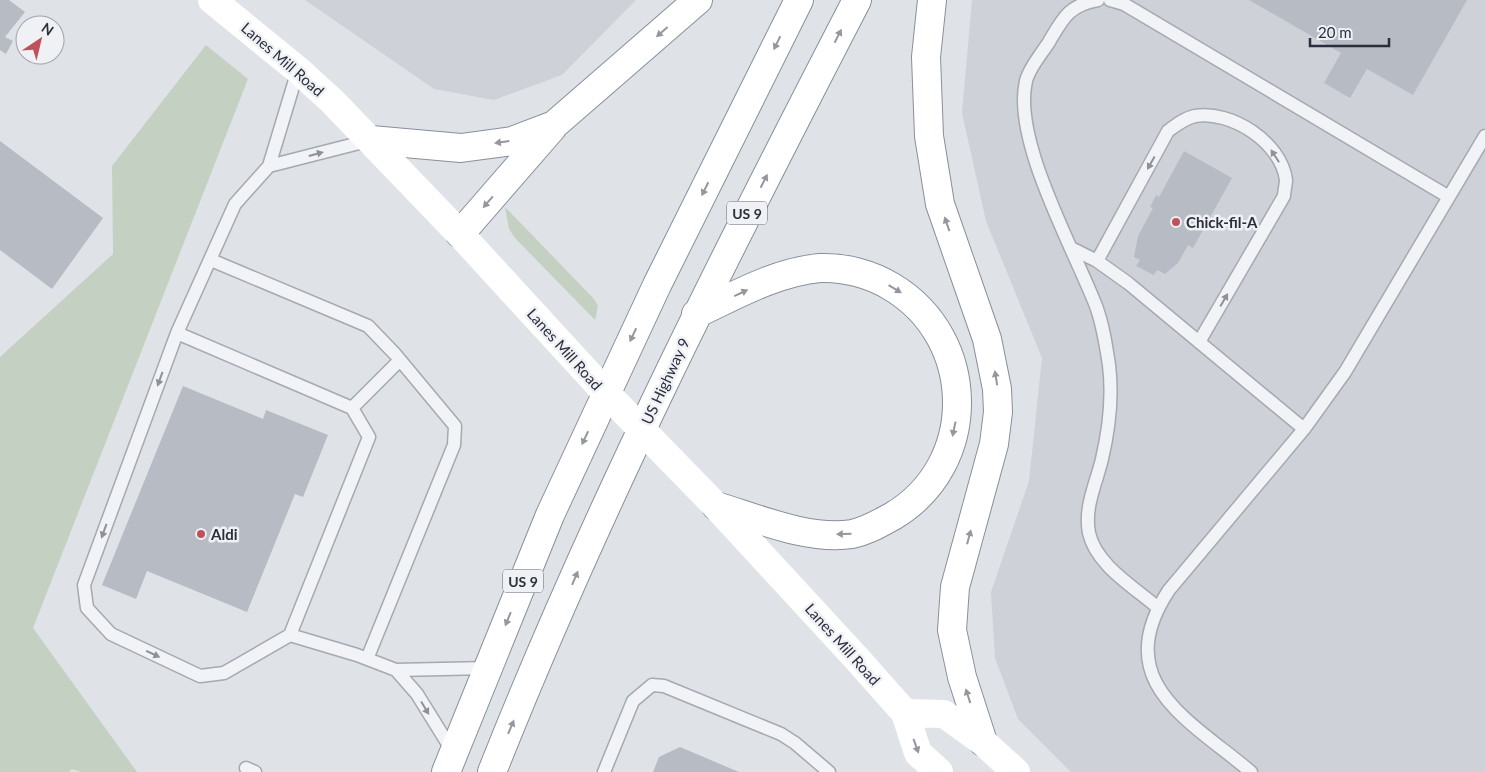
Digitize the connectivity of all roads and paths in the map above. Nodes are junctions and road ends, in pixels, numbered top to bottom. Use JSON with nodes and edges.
{"nodes":[{"id":1,"x":212,"y":0,"type":"edge"},
{"id":2,"x":698,"y":0,"type":"edge"},
{"id":3,"x":799,"y":0,"type":"edge"},
{"id":4,"x":856,"y":0,"type":"edge"},
{"id":5,"x":932,"y":0,"type":"edge"},
{"id":6,"x":1098,"y":0,"type":"edge"},
{"id":7,"x":1110,"y":0,"type":"edge"},
{"id":8,"x":298,"y":70,"type":"junction"},
{"id":9,"x":554,"y":125,"type":"junction"},
{"id":10,"x":1485,"y":136,"type":"edge"},
{"id":11,"x":371,"y":140,"type":"junction"},
{"id":12,"x":269,"y":166,"type":"junction"},
{"id":13,"x":1449,"y":197,"type":"junction"},
{"id":14,"x":460,"y":234,"type":"junction"},
{"id":15,"x":1071,"y":248,"type":"junction"},
{"id":16,"x":211,"y":260,"type":"junction"},
{"id":17,"x":1097,"y":262,"type":"junction"},
{"id":18,"x":696,"y":314,"type":"junction"},
{"id":19,"x":177,"y":333,"type":"junction"},
{"id":20,"x":1199,"y":342,"type":"junction"},
{"id":21,"x":400,"y":360,"type":"junction"},
{"id":22,"x":606,"y":393,"type":"junction"},
{"id":23,"x":352,"y":408,"type":"junction"},
{"id":24,"x":642,"y":429,"type":"junction"},
{"id":25,"x":1304,"y":429,"type":"junction"},
{"id":26,"x":716,"y":506,"type":"junction"},
{"id":27,"x":1157,"y":607,"type":"junction"},
{"id":28,"x":290,"y":635,"type":"junction"},
{"id":29,"x":367,"y":659,"type":"junction"},
{"id":30,"x":488,"y":668,"type":"junction"},
{"id":31,"x":396,"y":670,"type":"junction"},
{"id":32,"x":905,"y":713,"type":"junction"},
{"id":33,"x":983,"y":742,"type":"junction"},
{"id":34,"x":450,"y":763,"type":"edge"},
{"id":35,"x":492,"y":772,"type":"edge"},
{"id":36,"x":604,"y":772,"type":"edge"},
{"id":37,"x":829,"y":772,"type":"edge"},
{"id":38,"x":939,"y":772,"type":"edge"},
{"id":39,"x":1016,"y":772,"type":"edge"},
{"id":40,"x":1251,"y":772,"type":"edge"}],
"edges":[{"from":1,"to":8,"type":"main road","name":"Lanes Mill Road"},
{"from":2,"to":9,"type":"main road","one_way":true},
{"from":3,"to":22,"type":"main road","number":"US 9","one_way":true},
{"from":18,"to":4,"type":"main road","name":"US Highway 9","number":"US 9","one_way":true},
{"from":33,"to":5,"type":"main road","one_way":true},
{"from":6,"to":15,"type":"lane"},
{"from":7,"to":13,"type":"lane"},
{"from":8,"to":11,"type":"main road","name":"Lanes Mill Road"},
{"from":8,"to":12,"type":"lane"},
{"from":9,"to":11,"type":"main road","one_way":true},
{"from":9,"to":14,"type":"main road","one_way":true},
{"from":10,"to":13,"type":"lane"},
{"from":12,"to":11,"type":"lane","one_way":true},
{"from":11,"to":14,"type":"main road","name":"Lanes Mill Road"},
{"from":12,"to":16,"type":"lane"},
{"from":13,"to":25,"type":"lane"},
{"from":14,"to":22,"type":"main road","name":"Lanes Mill Road"},
{"from":15,"to":17,"type":"lane"},
{"from":15,"to":27,"type":"lane"},
{"from":16,"to":19,"type":"lane"},
{"from":16,"to":21,"type":"lane"},
{"from":17,"to":20,"type":"lane"},
{"from":20,"to":17,"type":"lane","one_way":true},
{"from":18,"to":24,"type":"main road","name":"US Highway 9","number":"US 9"},
{"from":18,"to":26,"type":"main road","one_way":true},
{"from":19,"to":23,"type":"lane"},
{"from":19,"to":28,"type":"lane","one_way":true},
{"from":20,"to":25,"type":"lane"},
{"from":21,"to":23,"type":"lane"},
{"from":21,"to":29,"type":"lane"},
{"from":22,"to":24,"type":"main road","name":"Lanes Mill Road"},
{"from":22,"to":30,"type":"main road","number":"US 9","one_way":true},
{"from":23,"to":28,"type":"lane"},
{"from":24,"to":26,"type":"main road","name":"Lanes Mill Road"},
{"from":35,"to":24,"type":"main road","name":"US Highway 9","number":"US 9","one_way":true},
{"from":25,"to":27,"type":"lane"},
{"from":26,"to":32,"type":"main road","name":"Lanes Mill Road"},
{"from":27,"to":40,"type":"lane"},
{"from":28,"to":29,"type":"lane"},
{"from":29,"to":31,"type":"lane"},
{"from":30,"to":31,"type":"lane"},
{"from":30,"to":34,"type":"main road","number":"US 9"},
{"from":31,"to":34,"type":"lane","one_way":true},
{"from":32,"to":33,"type":"main road"},
{"from":32,"to":38,"type":"main road","name":"Lanes Mill Road","one_way":true},
{"from":33,"to":39,"type":"main road"},
{"from":36,"to":37,"type":"lane"}]}
